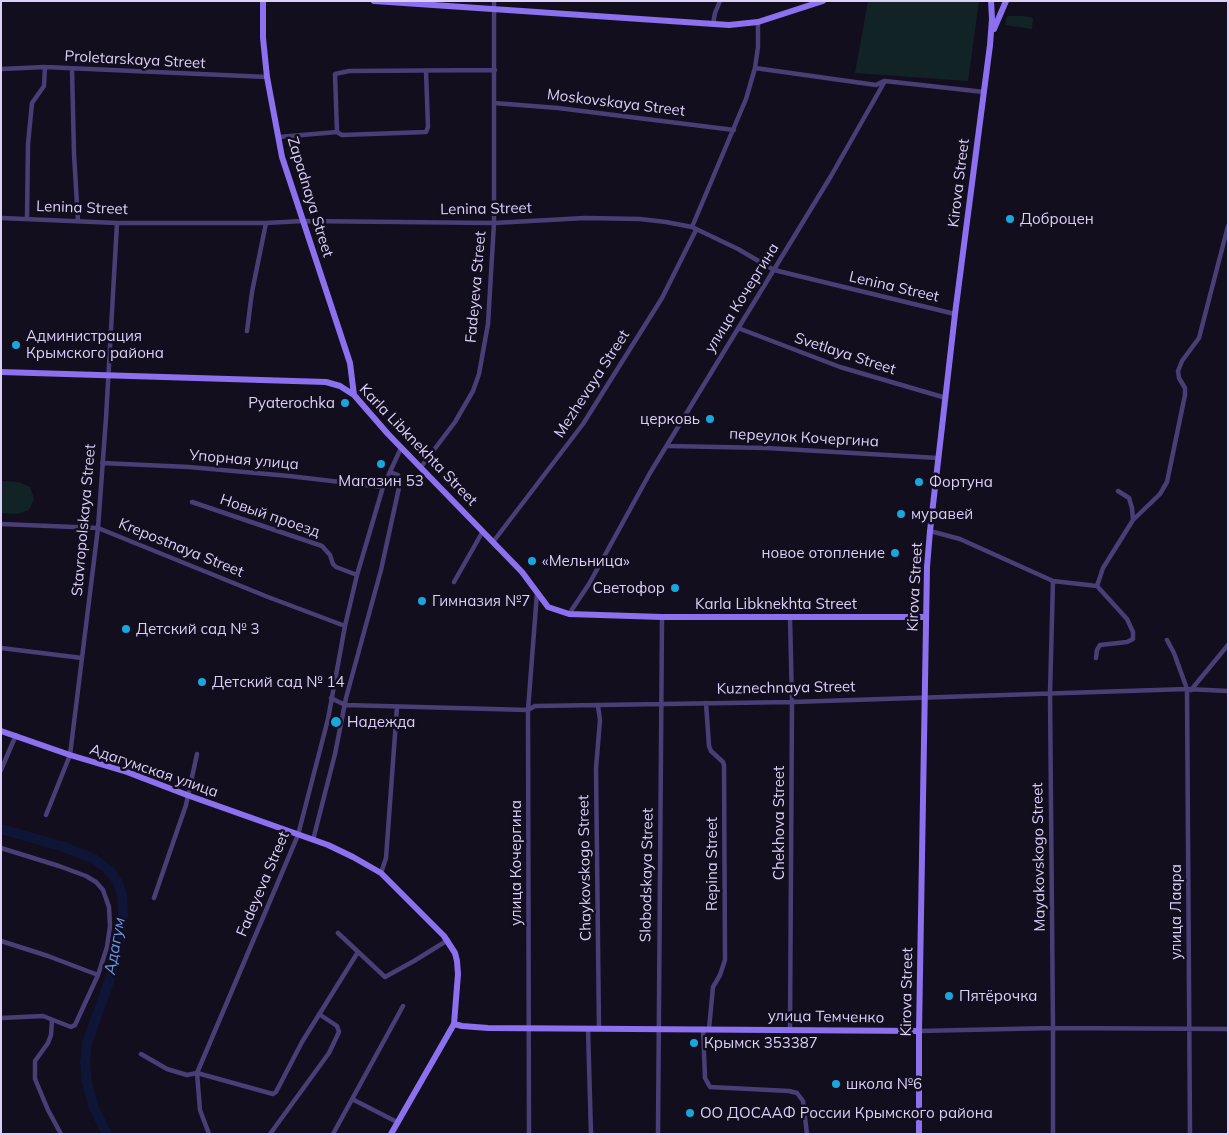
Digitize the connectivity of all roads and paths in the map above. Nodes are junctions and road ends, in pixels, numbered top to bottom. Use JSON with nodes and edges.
{"nodes":[{"id":1,"x":263,"y":1,"type":"edge"},
{"id":2,"x":374,"y":1,"type":"edge"},
{"id":3,"x":494,"y":1,"type":"edge"},
{"id":4,"x":720,"y":1,"type":"edge"},
{"id":5,"x":823,"y":1,"type":"edge"},
{"id":6,"x":991,"y":1,"type":"edge"},
{"id":7,"x":1006,"y":1,"type":"edge"},
{"id":8,"x":493,"y":10,"type":"junction"},
{"id":9,"x":758,"y":22,"type":"junction"},
{"id":10,"x":712,"y":24,"type":"junction"},
{"id":11,"x":990,"y":44,"type":"junction"},
{"id":12,"x":45,"y":68,"type":"junction"},
{"id":13,"x":755,"y":68,"type":"junction"},
{"id":14,"x":1,"y":69,"type":"edge"},
{"id":15,"x":72,"y":69,"type":"junction"},
{"id":16,"x":426,"y":70,"type":"junction"},
{"id":17,"x":495,"y":70,"type":"junction"},
{"id":18,"x":267,"y":78,"type":"junction"},
{"id":19,"x":885,"y":81,"type":"junction"},
{"id":20,"x":984,"y":92,"type":"junction"},
{"id":21,"x":494,"y":103,"type":"junction"},
{"id":22,"x":734,"y":130,"type":"junction"},
{"id":23,"x":337,"y":132,"type":"junction"},
{"id":24,"x":279,"y":137,"type":"junction"},
{"id":25,"x":1,"y":218,"type":"edge"},
{"id":26,"x":27,"y":219,"type":"junction"},
{"id":27,"x":78,"y":221,"type":"junction"},
{"id":28,"x":303,"y":221,"type":"junction"},
{"id":29,"x":117,"y":222,"type":"junction"},
{"id":30,"x":266,"y":222,"type":"junction"},
{"id":31,"x":494,"y":223,"type":"junction"},
{"id":32,"x":1228,"y":226,"type":"edge"},
{"id":33,"x":694,"y":228,"type":"junction"},
{"id":34,"x":774,"y":270,"type":"junction"},
{"id":35,"x":955,"y":314,"type":"junction"},
{"id":36,"x":738,"y":328,"type":"junction"},
{"id":37,"x":247,"y":331,"type":"dead end"},
{"id":38,"x":1,"y":372,"type":"edge"},
{"id":39,"x":108,"y":374,"type":"junction"},
{"id":40,"x":354,"y":395,"type":"junction"},
{"id":41,"x":946,"y":398,"type":"junction"},
{"id":42,"x":668,"y":446,"type":"junction"},
{"id":43,"x":402,"y":448,"type":"junction"},
{"id":44,"x":938,"y":458,"type":"junction"},
{"id":45,"x":102,"y":463,"type":"junction"},
{"id":46,"x":421,"y":467,"type":"junction"},
{"id":47,"x":390,"y":472,"type":"junction"},
{"id":48,"x":383,"y":487,"type":"junction"},
{"id":49,"x":1118,"y":491,"type":"dead end"},
{"id":50,"x":192,"y":502,"type":"dead end"},
{"id":51,"x":1133,"y":520,"type":"junction"},
{"id":52,"x":1,"y":524,"type":"edge"},
{"id":53,"x":98,"y":528,"type":"junction"},
{"id":54,"x":483,"y":531,"type":"junction"},
{"id":55,"x":930,"y":531,"type":"junction"},
{"id":56,"x":493,"y":542,"type":"junction"},
{"id":57,"x":357,"y":575,"type":"junction"},
{"id":58,"x":1053,"y":581,"type":"junction"},
{"id":59,"x":454,"y":582,"type":"dead end"},
{"id":60,"x":1097,"y":586,"type":"junction"},
{"id":61,"x":537,"y":593,"type":"junction"},
{"id":62,"x":569,"y":614,"type":"junction"},
{"id":63,"x":662,"y":617,"type":"junction"},
{"id":64,"x":790,"y":617,"type":"junction"},
{"id":65,"x":925,"y":617,"type":"junction"},
{"id":66,"x":345,"y":626,"type":"junction"},
{"id":67,"x":1167,"y":640,"type":"dead end"},
{"id":68,"x":1228,"y":645,"type":"edge"},
{"id":69,"x":1,"y":648,"type":"edge"},
{"id":70,"x":82,"y":658,"type":"junction"},
{"id":71,"x":1096,"y":658,"type":"dead end"},
{"id":72,"x":1189,"y":690,"type":"junction"},
{"id":73,"x":1228,"y":691,"type":"edge"},
{"id":74,"x":1050,"y":693,"type":"junction"},
{"id":75,"x":924,"y":697,"type":"junction"},
{"id":76,"x":331,"y":698,"type":"junction"},
{"id":77,"x":792,"y":702,"type":"junction"},
{"id":78,"x":661,"y":703,"type":"junction"},
{"id":79,"x":706,"y":703,"type":"junction"},
{"id":80,"x":345,"y":705,"type":"junction"},
{"id":81,"x":598,"y":706,"type":"junction"},
{"id":82,"x":397,"y":707,"type":"junction"},
{"id":83,"x":528,"y":710,"type":"junction"},
{"id":84,"x":1,"y":731,"type":"edge"},
{"id":85,"x":16,"y":736,"type":"junction"},
{"id":86,"x":196,"y":754,"type":"dead end"},
{"id":87,"x":70,"y":755,"type":"junction"},
{"id":88,"x":1,"y":770,"type":"edge"},
{"id":89,"x":187,"y":795,"type":"junction"},
{"id":90,"x":46,"y":815,"type":"dead end"},
{"id":91,"x":298,"y":834,"type":"junction"},
{"id":92,"x":313,"y":840,"type":"junction"},
{"id":93,"x":1,"y":848,"type":"edge"},
{"id":94,"x":381,"y":873,"type":"junction"},
{"id":95,"x":154,"y":898,"type":"dead end"},
{"id":96,"x":338,"y":933,"type":"dead end"},
{"id":97,"x":448,"y":940,"type":"junction"},
{"id":98,"x":1,"y":941,"type":"edge"},
{"id":99,"x":358,"y":952,"type":"junction"},
{"id":100,"x":98,"y":975,"type":"junction"},
{"id":101,"x":403,"y":1006,"type":"dead end"},
{"id":102,"x":319,"y":1014,"type":"junction"},
{"id":103,"x":1,"y":1018,"type":"edge"},
{"id":104,"x":52,"y":1020,"type":"junction"},
{"id":105,"x":454,"y":1024,"type":"junction"},
{"id":106,"x":1189,"y":1027,"type":"junction"},
{"id":107,"x":530,"y":1028,"type":"junction"},
{"id":108,"x":658,"y":1028,"type":"junction"},
{"id":109,"x":1053,"y":1028,"type":"junction"},
{"id":110,"x":588,"y":1029,"type":"junction"},
{"id":111,"x":599,"y":1029,"type":"junction"},
{"id":112,"x":706,"y":1029,"type":"junction"},
{"id":113,"x":790,"y":1029,"type":"junction"},
{"id":114,"x":1228,"y":1029,"type":"edge"},
{"id":115,"x":919,"y":1031,"type":"junction"},
{"id":116,"x":141,"y":1054,"type":"dead end"},
{"id":117,"x":197,"y":1073,"type":"junction"},
{"id":118,"x":352,"y":1099,"type":"junction"},
{"id":119,"x":397,"y":1122,"type":"junction"},
{"id":120,"x":61,"y":1134,"type":"edge"},
{"id":121,"x":209,"y":1134,"type":"edge"},
{"id":122,"x":270,"y":1134,"type":"edge"},
{"id":123,"x":333,"y":1134,"type":"edge"},
{"id":124,"x":391,"y":1134,"type":"edge"},
{"id":125,"x":529,"y":1134,"type":"edge"},
{"id":126,"x":591,"y":1134,"type":"edge"},
{"id":127,"x":658,"y":1134,"type":"edge"},
{"id":128,"x":807,"y":1134,"type":"edge"},
{"id":129,"x":918,"y":1134,"type":"edge"},
{"id":130,"x":1053,"y":1134,"type":"edge"},
{"id":131,"x":1190,"y":1134,"type":"edge"}],
"edges":[{"from":1,"to":18,"type":"main road","name":"Zapadnaya Street"},
{"from":2,"to":8,"type":"main road"},
{"from":3,"to":8,"type":"street","name":"Fadeyeva Street"},
{"from":4,"to":10,"type":"street"},
{"from":5,"to":9,"type":"main road"},
{"from":6,"to":11,"type":"main road"},
{"from":7,"to":11,"type":"main road"},
{"from":8,"to":10,"type":"main road"},
{"from":8,"to":17,"type":"street","name":"Fadeyeva Street"},
{"from":9,"to":10,"type":"main road"},
{"from":9,"to":13,"type":"street","name":"Mezhevaya Street"},
{"from":11,"to":20,"type":"main road","name":"Kirova Street"},
{"from":12,"to":14,"type":"street","name":"Proletarskaya Street"},
{"from":12,"to":15,"type":"street","name":"Proletarskaya Street"},
{"from":12,"to":26,"type":"street"},
{"from":13,"to":19,"type":"street"},
{"from":13,"to":22,"type":"street","name":"Mezhevaya Street"},
{"from":15,"to":18,"type":"street","name":"Proletarskaya Street"},
{"from":15,"to":27,"type":"street"},
{"from":16,"to":17,"type":"street"},
{"from":16,"to":23,"type":"street"},
{"from":16,"to":23,"type":"street"},
{"from":17,"to":21,"type":"street","name":"Fadeyeva Street"},
{"from":18,"to":24,"type":"main road","name":"Zapadnaya Street"},
{"from":19,"to":20,"type":"street"},
{"from":19,"to":34,"type":"street","name":"улица Кочергина"},
{"from":20,"to":35,"type":"main road","name":"Kirova Street"},
{"from":21,"to":22,"type":"street","name":"Moskovskaya Street"},
{"from":21,"to":31,"type":"street","name":"Fadeyeva Street"},
{"from":22,"to":33,"type":"street","name":"Mezhevaya Street"},
{"from":23,"to":24,"type":"street"},
{"from":24,"to":28,"type":"main road","name":"Zapadnaya Street"},
{"from":25,"to":26,"type":"street","name":"Lenina Street"},
{"from":26,"to":27,"type":"street","name":"Lenina Street"},
{"from":27,"to":29,"type":"street","name":"Lenina Street"},
{"from":28,"to":30,"type":"street","name":"Lenina Street"},
{"from":28,"to":31,"type":"street","name":"Lenina Street"},
{"from":28,"to":40,"type":"main road","name":"Zapadnaya Street"},
{"from":29,"to":30,"type":"street","name":"Lenina Street"},
{"from":29,"to":39,"type":"street","name":"Stavropolskaya Street"},
{"from":30,"to":37,"type":"street"},
{"from":31,"to":33,"type":"street","name":"Lenina Street"},
{"from":31,"to":46,"type":"street","name":"Fadeyeva Street"},
{"from":32,"to":51,"type":"street"},
{"from":33,"to":34,"type":"street","name":"Lenina Street"},
{"from":33,"to":56,"type":"street","name":"Mezhevaya Street"},
{"from":34,"to":35,"type":"street","name":"Lenina Street"},
{"from":34,"to":36,"type":"street","name":"улица Кочергина"},
{"from":35,"to":41,"type":"main road","name":"Kirova Street"},
{"from":36,"to":41,"type":"street","name":"Svetlaya Street"},
{"from":36,"to":42,"type":"street","name":"улица Кочергина"},
{"from":38,"to":39,"type":"main road","name":"Karla Libknekhta Street"},
{"from":39,"to":40,"type":"main road","name":"Karla Libknekhta Street"},
{"from":39,"to":45,"type":"street","name":"Stavropolskaya Street"},
{"from":40,"to":43,"type":"main road","name":"Karla Libknekhta Street"},
{"from":41,"to":44,"type":"main road","name":"Kirova Street"},
{"from":42,"to":44,"type":"street","name":"переулок Кочергина"},
{"from":42,"to":62,"type":"street","name":"улица Кочергина"},
{"from":43,"to":46,"type":"main road","name":"Karla Libknekhta Street"},
{"from":43,"to":47,"type":"street","name":"Fadeyeva Street"},
{"from":44,"to":55,"type":"main road","name":"Kirova Street"},
{"from":45,"to":48,"type":"street","name":"Упорная улица"},
{"from":45,"to":53,"type":"street","name":"Stavropolskaya Street"},
{"from":46,"to":54,"type":"main road","name":"Karla Libknekhta Street"},
{"from":47,"to":48,"type":"street","name":"Fadeyeva Street"},
{"from":47,"to":80,"type":"street","name":"Fadeyeva Street"},
{"from":48,"to":57,"type":"street","name":"Fadeyeva Street"},
{"from":49,"to":51,"type":"street"},
{"from":50,"to":57,"type":"street","name":"Новый проезд"},
{"from":51,"to":60,"type":"street"},
{"from":52,"to":53,"type":"street","name":"Krepostnaya Street"},
{"from":53,"to":66,"type":"street","name":"Krepostnaya Street"},
{"from":53,"to":70,"type":"street","name":"Stavropolskaya Street"},
{"from":54,"to":56,"type":"main road","name":"Karla Libknekhta Street"},
{"from":54,"to":59,"type":"street"},
{"from":55,"to":58,"type":"street"},
{"from":55,"to":65,"type":"main road","name":"Kirova Street"},
{"from":56,"to":61,"type":"main road","name":"Karla Libknekhta Street"},
{"from":57,"to":66,"type":"street","name":"Fadeyeva Street"},
{"from":58,"to":60,"type":"street"},
{"from":58,"to":74,"type":"street","name":"Mayakovskogo Street"},
{"from":60,"to":71,"type":"street"},
{"from":61,"to":62,"type":"main road","name":"Karla Libknekhta Street"},
{"from":61,"to":83,"type":"street","name":"улица Кочергина"},
{"from":62,"to":63,"type":"main road","name":"Karla Libknekhta Street"},
{"from":63,"to":64,"type":"main road","name":"Karla Libknekhta Street"},
{"from":63,"to":78,"type":"street","name":"Slobodskaya Street"},
{"from":64,"to":65,"type":"main road","name":"Karla Libknekhta Street"},
{"from":64,"to":77,"type":"street","name":"Chekhova Street"},
{"from":65,"to":75,"type":"main road","name":"Kirova Street"},
{"from":66,"to":76,"type":"street","name":"Fadeyeva Street"},
{"from":67,"to":72,"type":"street"},
{"from":68,"to":72,"type":"street"},
{"from":69,"to":70,"type":"street"},
{"from":70,"to":87,"type":"street","name":"Stavropolskaya Street"},
{"from":72,"to":73,"type":"street","name":"Kuznechnaya Street"},
{"from":72,"to":74,"type":"street","name":"Kuznechnaya Street"},
{"from":72,"to":106,"type":"street","name":"улица Лаара"},
{"from":74,"to":75,"type":"street","name":"Kuznechnaya Street"},
{"from":74,"to":109,"type":"street","name":"Mayakovskogo Street"},
{"from":75,"to":77,"type":"street","name":"Kuznechnaya Street"},
{"from":75,"to":115,"type":"main road","name":"Kirova Street"},
{"from":76,"to":80,"type":"street"},
{"from":76,"to":91,"type":"street","name":"Fadeyeva Street"},
{"from":77,"to":79,"type":"street","name":"Kuznechnaya Street"},
{"from":77,"to":113,"type":"street","name":"Chekhova Street"},
{"from":78,"to":79,"type":"street","name":"Kuznechnaya Street"},
{"from":78,"to":81,"type":"street","name":"Kuznechnaya Street"},
{"from":78,"to":108,"type":"street","name":"Slobodskaya Street"},
{"from":79,"to":112,"type":"street","name":"Repina Street"},
{"from":80,"to":82,"type":"street","name":"Kuznechnaya Street"},
{"from":80,"to":92,"type":"street","name":"Fadeyeva Street"},
{"from":81,"to":83,"type":"street","name":"Kuznechnaya Street"},
{"from":81,"to":111,"type":"street","name":"Chaykovskogo Street"},
{"from":82,"to":83,"type":"street","name":"Kuznechnaya Street"},
{"from":82,"to":94,"type":"street"},
{"from":83,"to":107,"type":"street","name":"улица Кочергина"},
{"from":84,"to":85,"type":"main road","name":"Адагумская улица"},
{"from":85,"to":87,"type":"main road","name":"Адагумская улица"},
{"from":85,"to":88,"type":"street"},
{"from":86,"to":89,"type":"street"},
{"from":87,"to":89,"type":"main road","name":"Адагумская улица"},
{"from":87,"to":90,"type":"street","name":"Stavropolskaya Street"},
{"from":89,"to":91,"type":"main road","name":"Адагумская улица"},
{"from":89,"to":95,"type":"street"},
{"from":91,"to":92,"type":"main road","name":"Адагумская улица"},
{"from":91,"to":117,"type":"street","name":"Fadeyeva Street"},
{"from":92,"to":94,"type":"main road","name":"Адагумская улица"},
{"from":93,"to":100,"type":"street"},
{"from":94,"to":97,"type":"main road","name":"Адагумская улица"},
{"from":96,"to":99,"type":"street"},
{"from":97,"to":99,"type":"street"},
{"from":97,"to":105,"type":"main road"},
{"from":98,"to":100,"type":"street"},
{"from":99,"to":102,"type":"street"},
{"from":100,"to":104,"type":"street"},
{"from":101,"to":118,"type":"street"},
{"from":102,"to":117,"type":"street"},
{"from":102,"to":122,"type":"street"},
{"from":103,"to":104,"type":"street"},
{"from":104,"to":120,"type":"street"},
{"from":105,"to":107,"type":"main road","name":"улица Темченко"},
{"from":105,"to":119,"type":"main road"},
{"from":106,"to":109,"type":"street","name":"улица Темченко"},
{"from":106,"to":114,"type":"street","name":"улица Темченко"},
{"from":106,"to":131,"type":"street","name":"улица Лаара"},
{"from":107,"to":110,"type":"main road","name":"улица Темченко"},
{"from":107,"to":125,"type":"street","name":"улица Кочергина"},
{"from":108,"to":111,"type":"main road","name":"улица Темченко"},
{"from":108,"to":112,"type":"main road","name":"улица Темченко"},
{"from":108,"to":127,"type":"street","name":"Slobodskaya Street"},
{"from":109,"to":115,"type":"street","name":"улица Темченко"},
{"from":109,"to":130,"type":"street","name":"Mayakovskogo Street"},
{"from":110,"to":111,"type":"main road","name":"улица Темченко"},
{"from":110,"to":126,"type":"street"},
{"from":112,"to":113,"type":"main road","name":"улица Темченко"},
{"from":112,"to":128,"type":"street","name":"Repina Street"},
{"from":113,"to":115,"type":"main road","name":"улица Темченко"},
{"from":115,"to":129,"type":"main road","name":"Kirova Street"},
{"from":116,"to":117,"type":"street"},
{"from":117,"to":121,"type":"street","name":"Fadeyeva Street"},
{"from":118,"to":119,"type":"street"},
{"from":118,"to":123,"type":"street"},
{"from":119,"to":124,"type":"main road"}]}
